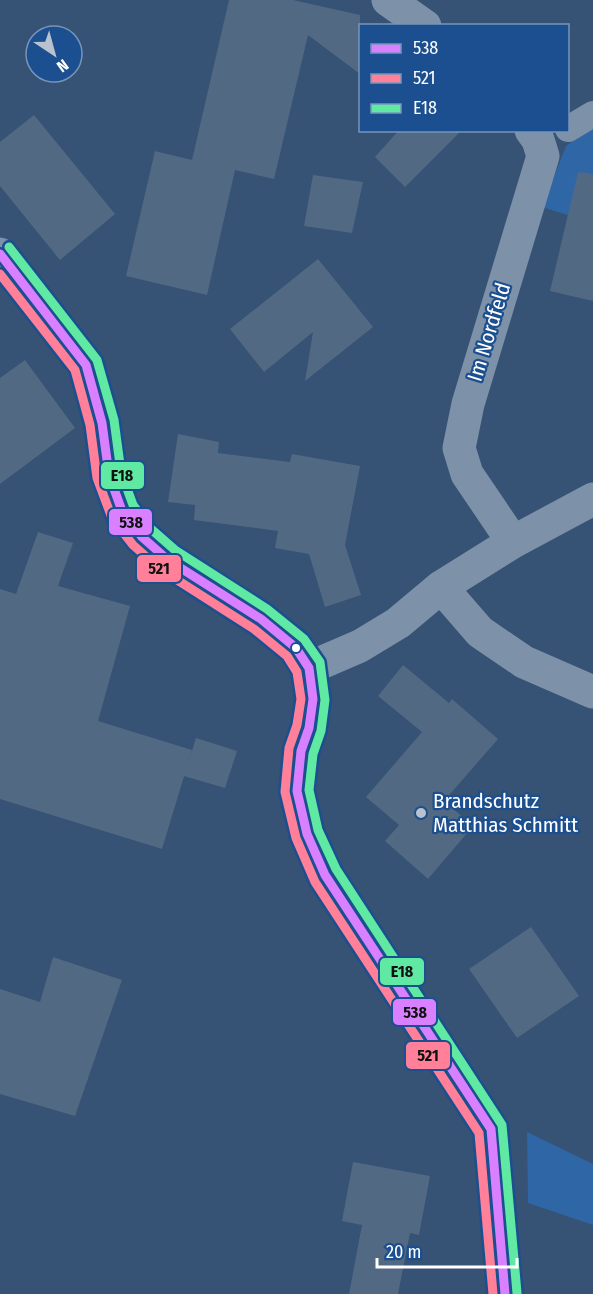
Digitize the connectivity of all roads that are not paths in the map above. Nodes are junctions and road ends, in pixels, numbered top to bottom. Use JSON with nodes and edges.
{"nodes":[{"id":1,"x":388,"y":0,"type":"edge"},
{"id":2,"x":422,"y":24,"type":"edge"},
{"id":3,"x":593,"y":114,"type":"edge"},
{"id":4,"x":569,"y":125,"type":"edge"},
{"id":5,"x":550,"y":133,"type":"edge"},
{"id":6,"x":0,"y":254,"type":"edge"},
{"id":7,"x":593,"y":499,"type":"edge"},
{"id":8,"x":513,"y":542,"type":"junction"},
{"id":9,"x":441,"y":587,"type":"junction"},
{"id":10,"x":309,"y":668,"type":"junction"},
{"id":11,"x":593,"y":692,"type":"edge"},
{"id":12,"x":505,"y":1294,"type":"edge"}],
"edges":[{"from":1,"to":2,"type":"street"},
{"from":3,"to":4,"type":"lane","name":"Im Nordfeld"},
{"from":5,"to":8,"type":"street","name":"Im Nordfeld"},
{"from":6,"to":10,"type":"street"},
{"from":7,"to":8,"type":"street"},
{"from":8,"to":9,"type":"street"},
{"from":9,"to":10,"type":"street"},
{"from":9,"to":11,"type":"street"},
{"from":10,"to":12,"type":"street"}]}
